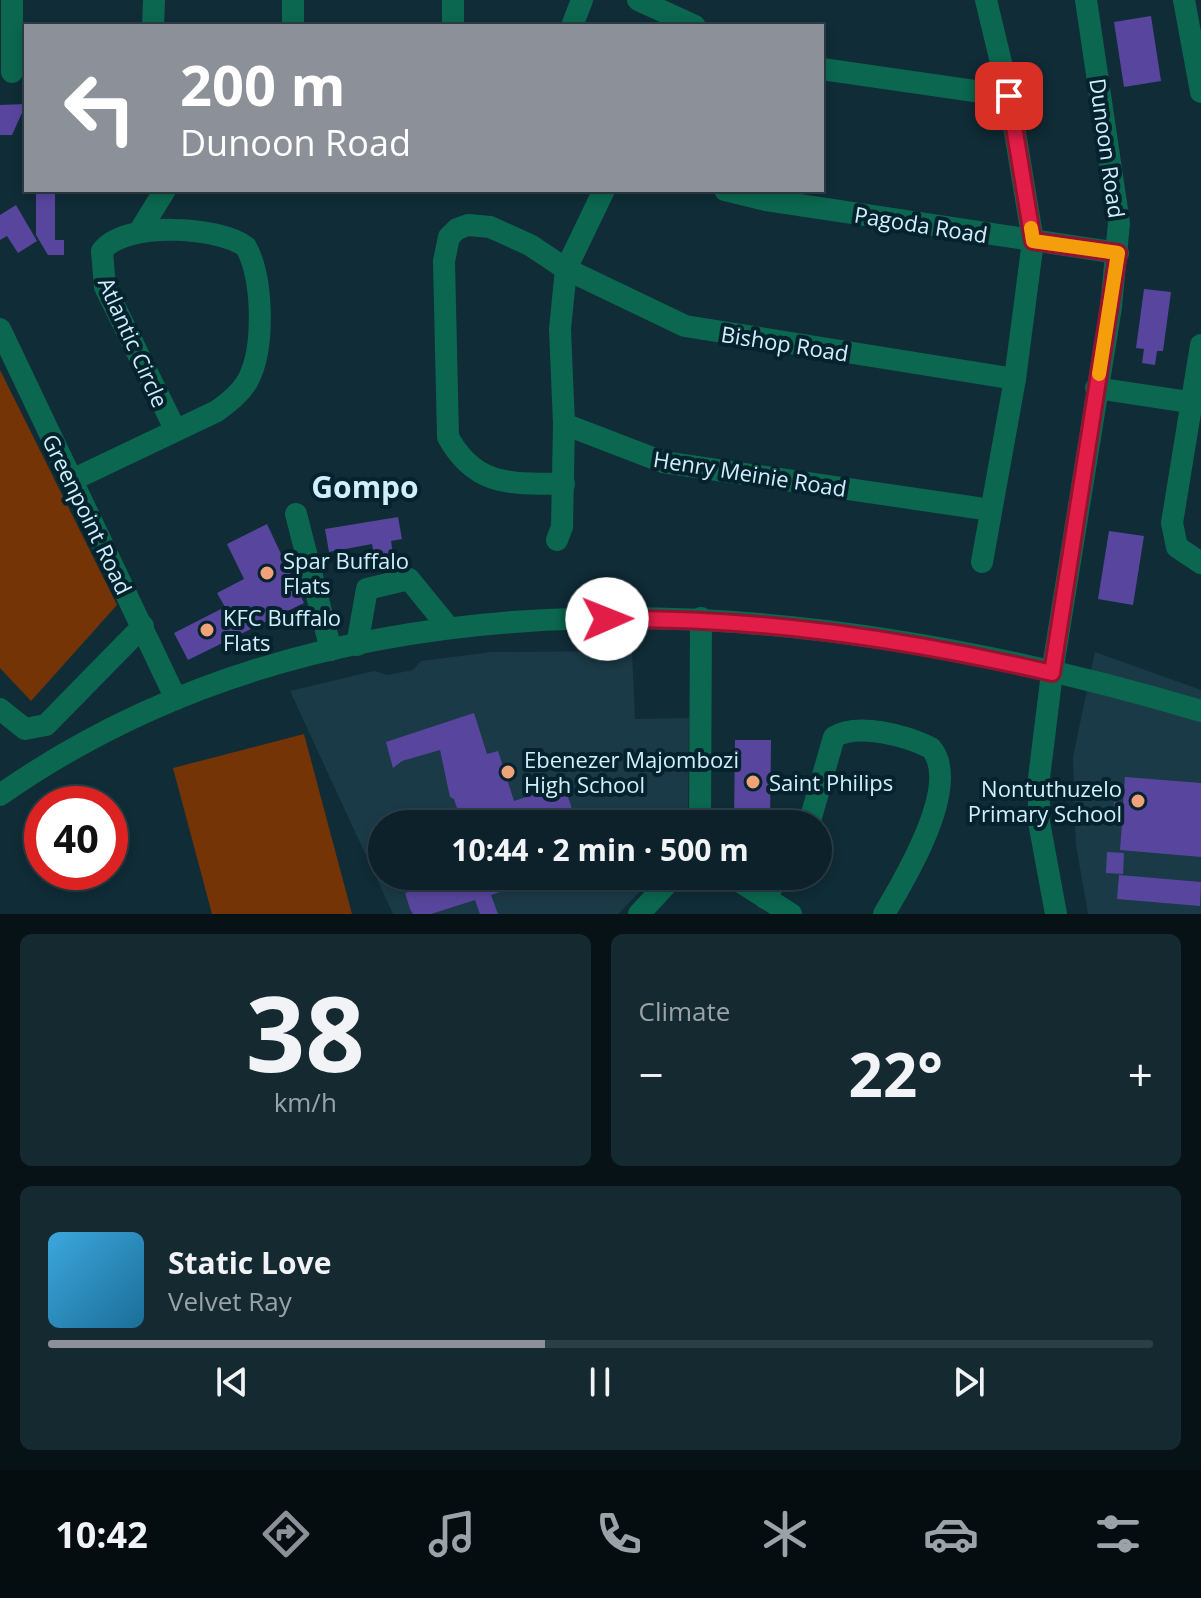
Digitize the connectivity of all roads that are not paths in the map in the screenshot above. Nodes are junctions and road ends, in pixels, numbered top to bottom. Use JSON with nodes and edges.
{"nodes":[{"id":1,"x":12,"y":0,"type":"edge"},
{"id":2,"x":154,"y":0,"type":"edge"},
{"id":3,"x":293,"y":0,"type":"edge"},
{"id":4,"x":453,"y":0,"type":"edge"},
{"id":5,"x":582,"y":0,"type":"edge"},
{"id":6,"x":638,"y":0,"type":"edge"},
{"id":7,"x":986,"y":0,"type":"edge"},
{"id":8,"x":1086,"y":0,"type":"edge"},
{"id":9,"x":1184,"y":0,"type":"edge"},
{"id":10,"x":153,"y":24,"type":"edge"},
{"id":11,"x":293,"y":24,"type":"edge"},
{"id":12,"x":453,"y":24,"type":"edge"},
{"id":13,"x":573,"y":24,"type":"edge"},
{"id":14,"x":691,"y":24,"type":"edge"},
{"id":15,"x":824,"y":69,"type":"edge"},
{"id":16,"x":13,"y":71,"type":"edge"},
{"id":17,"x":1201,"y":92,"type":"edge"},
{"id":18,"x":1009,"y":96,"type":"junction"},
{"id":19,"x":164,"y":192,"type":"edge"},
{"id":20,"x":603,"y":192,"type":"edge"},
{"id":21,"x":733,"y":192,"type":"edge"},
{"id":22,"x":139,"y":232,"type":"junction"},
{"id":23,"x":1033,"y":241,"type":"junction"},
{"id":24,"x":1118,"y":253,"type":"junction"},
{"id":25,"x":566,"y":269,"type":"junction"},
{"id":26,"x":0,"y":329,"type":"edge"},
{"id":27,"x":1201,"y":345,"type":"edge"},
{"id":28,"x":1015,"y":379,"type":"junction"},
{"id":29,"x":1096,"y":388,"type":"junction"},
{"id":30,"x":1197,"y":403,"type":"edge"},
{"id":31,"x":564,"y":424,"type":"junction"},
{"id":32,"x":175,"y":429,"type":"junction"},
{"id":33,"x":70,"y":481,"type":"junction"},
{"id":34,"x":564,"y":484,"type":"junction"},
{"id":35,"x":991,"y":510,"type":"junction"},
{"id":36,"x":296,"y":514,"type":"dead end"},
{"id":37,"x":557,"y":540,"type":"dead end"},
{"id":38,"x":982,"y":562,"type":"dead end"},
{"id":39,"x":1201,"y":563,"type":"edge"},
{"id":40,"x":701,"y":618,"type":"junction"},
{"id":41,"x":143,"y":626,"type":"junction"},
{"id":42,"x":449,"y":628,"type":"junction"},
{"id":43,"x":357,"y":645,"type":"junction"},
{"id":44,"x":331,"y":650,"type":"junction"},
{"id":45,"x":1052,"y":673,"type":"junction"},
{"id":46,"x":176,"y":699,"type":"junction"},
{"id":47,"x":0,"y":709,"type":"edge"},
{"id":48,"x":1201,"y":711,"type":"edge"},
{"id":49,"x":0,"y":795,"type":"edge"},
{"id":50,"x":700,"y":810,"type":"edge"},
{"id":51,"x":814,"y":810,"type":"edge"},
{"id":52,"x":661,"y":890,"type":"edge"},
{"id":53,"x":753,"y":890,"type":"edge"},
{"id":54,"x":770,"y":890,"type":"edge"},
{"id":55,"x":765,"y":898,"type":"junction"},
{"id":56,"x":639,"y":914,"type":"edge"},
{"id":57,"x":791,"y":914,"type":"edge"},
{"id":58,"x":884,"y":914,"type":"edge"},
{"id":59,"x":1056,"y":914,"type":"edge"}],
"edges":[{"from":1,"to":16,"type":"street"},
{"from":2,"to":10,"type":"street"},
{"from":3,"to":11,"type":"street"},
{"from":4,"to":12,"type":"street"},
{"from":5,"to":13,"type":"street"},
{"from":6,"to":14,"type":"street"},
{"from":7,"to":18,"type":"street"},
{"from":8,"to":24,"type":"street","name":"Dunoon Road"},
{"from":9,"to":17,"type":"street"},
{"from":15,"to":18,"type":"street"},
{"from":18,"to":23,"type":"street"},
{"from":19,"to":22,"type":"street"},
{"from":20,"to":25,"type":"street"},
{"from":21,"to":23,"type":"street","name":"Pagoda Road"},
{"from":22,"to":32,"type":"street","name":"Atlantic Circle"},
{"from":22,"to":32,"type":"street","name":"Atlantic Circle"},
{"from":23,"to":24,"type":"street","name":"Pagoda Road"},
{"from":23,"to":28,"type":"street"},
{"from":24,"to":29,"type":"street","name":"Dunoon Road"},
{"from":25,"to":28,"type":"street","name":"Bishop Road"},
{"from":25,"to":31,"type":"street"},
{"from":25,"to":34,"type":"street","name":"Bishop Road"},
{"from":26,"to":33,"type":"street","name":"Greenpoint Road"},
{"from":27,"to":30,"type":"street"},
{"from":28,"to":35,"type":"street"},
{"from":29,"to":30,"type":"street"},
{"from":29,"to":45,"type":"street","name":"Dunoon Road"},
{"from":30,"to":39,"type":"street"},
{"from":31,"to":34,"type":"street"},
{"from":31,"to":35,"type":"street","name":"Henry Meinie Road"},
{"from":32,"to":33,"type":"street","name":"Atlantic Circle"},
{"from":33,"to":41,"type":"street","name":"Greenpoint Road"},
{"from":34,"to":37,"type":"street"},
{"from":35,"to":38,"type":"street"},
{"from":36,"to":44,"type":"street"},
{"from":40,"to":42,"type":"street"},
{"from":40,"to":45,"type":"street"},
{"from":40,"to":50,"type":"street"},
{"from":41,"to":46,"type":"street","name":"Greenpoint Road"},
{"from":41,"to":47,"type":"street"},
{"from":42,"to":43,"type":"street"},
{"from":42,"to":43,"type":"street"},
{"from":43,"to":44,"type":"street"},
{"from":44,"to":46,"type":"street"},
{"from":45,"to":48,"type":"street"},
{"from":45,"to":59,"type":"street","name":"Dunoon Road"},
{"from":46,"to":49,"type":"street"},
{"from":51,"to":58,"type":"street"},
{"from":52,"to":56,"type":"street"},
{"from":53,"to":55,"type":"street"},
{"from":54,"to":55,"type":"street"},
{"from":55,"to":57,"type":"street"}]}
